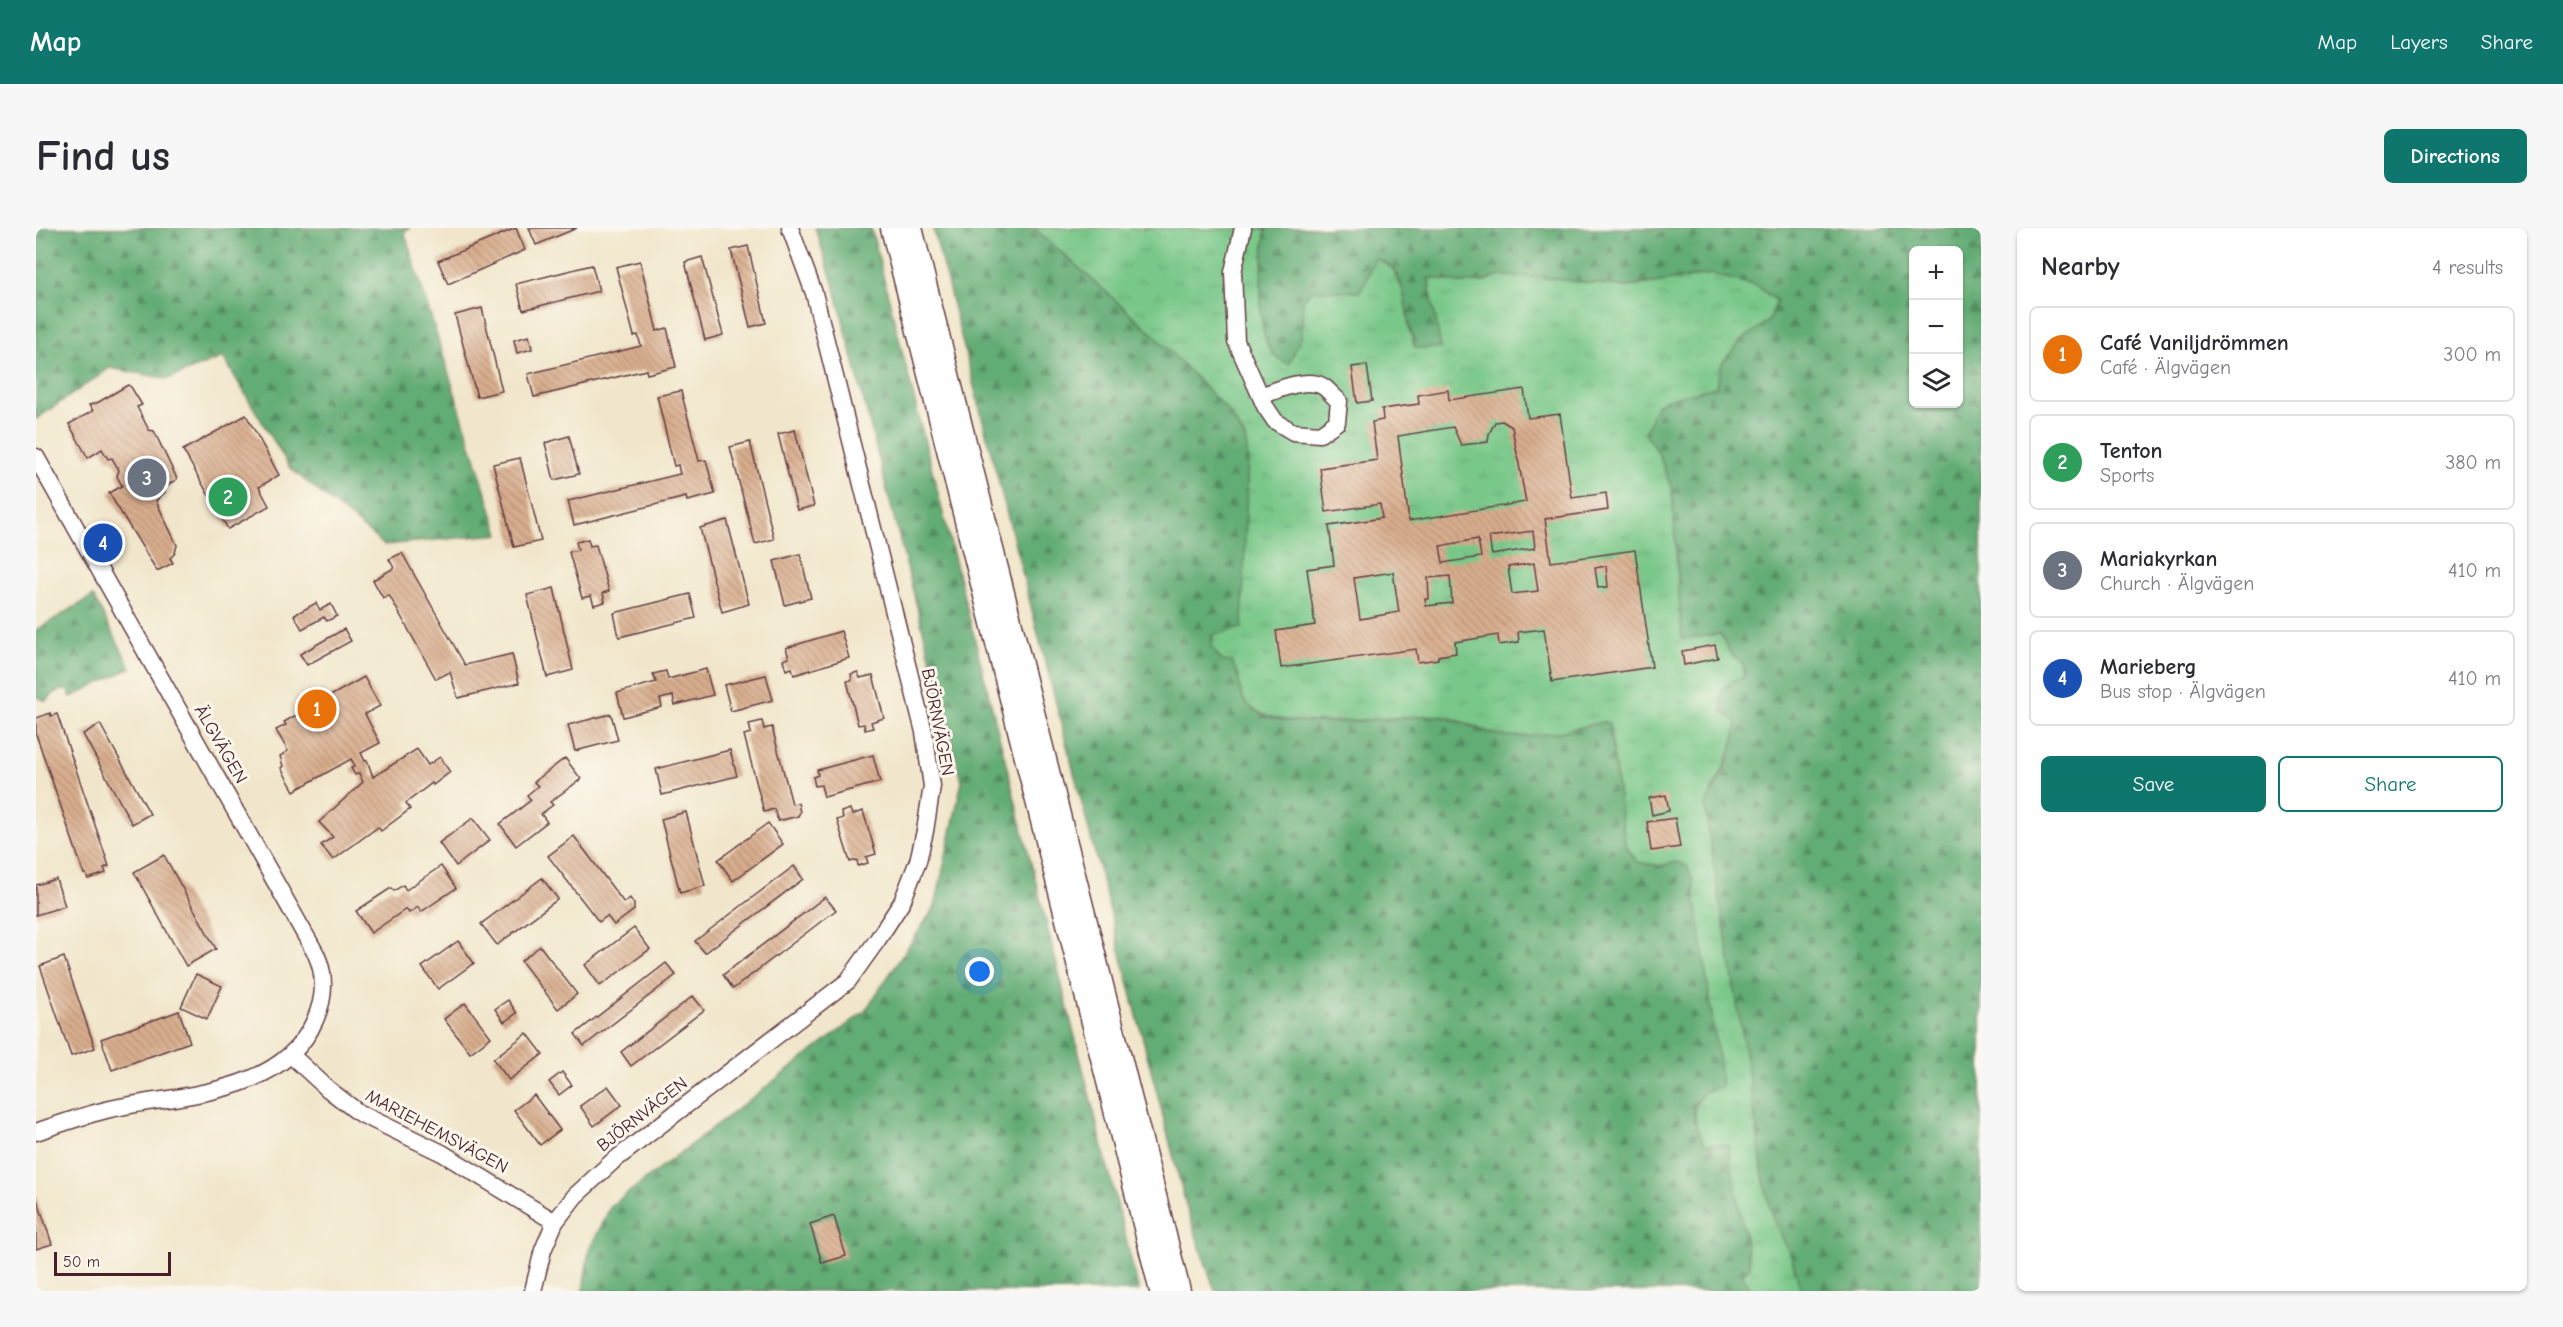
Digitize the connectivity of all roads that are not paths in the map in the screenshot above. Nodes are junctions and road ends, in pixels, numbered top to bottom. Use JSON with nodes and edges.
{"nodes":[{"id":1,"x":790,"y":228,"type":"edge"},
{"id":2,"x":892,"y":228,"type":"edge"},
{"id":3,"x":911,"y":228,"type":"edge"},
{"id":4,"x":1243,"y":228,"type":"edge"},
{"id":5,"x":1262,"y":396,"type":"dead end"},
{"id":6,"x":36,"y":457,"type":"edge"},
{"id":7,"x":291,"y":1055,"type":"junction"},
{"id":8,"x":36,"y":1132,"type":"edge"},
{"id":9,"x":555,"y":1222,"type":"junction"},
{"id":10,"x":533,"y":1291,"type":"edge"},
{"id":11,"x":1161,"y":1291,"type":"edge"},
{"id":12,"x":1179,"y":1291,"type":"edge"}],
"edges":[{"from":1,"to":9,"type":"street","name":"BJÖRNVÄGEN"},
{"from":2,"to":11,"type":"highway"},
{"from":3,"to":12,"type":"highway"},
{"from":4,"to":5,"type":"street"},
{"from":6,"to":7,"type":"street","name":"ÄLGVÄGEN"},
{"from":7,"to":8,"type":"street"},
{"from":7,"to":9,"type":"street","name":"MARIEHEMSVÄGEN"},
{"from":9,"to":10,"type":"street","name":"BJÖRNVÄGEN"}]}
